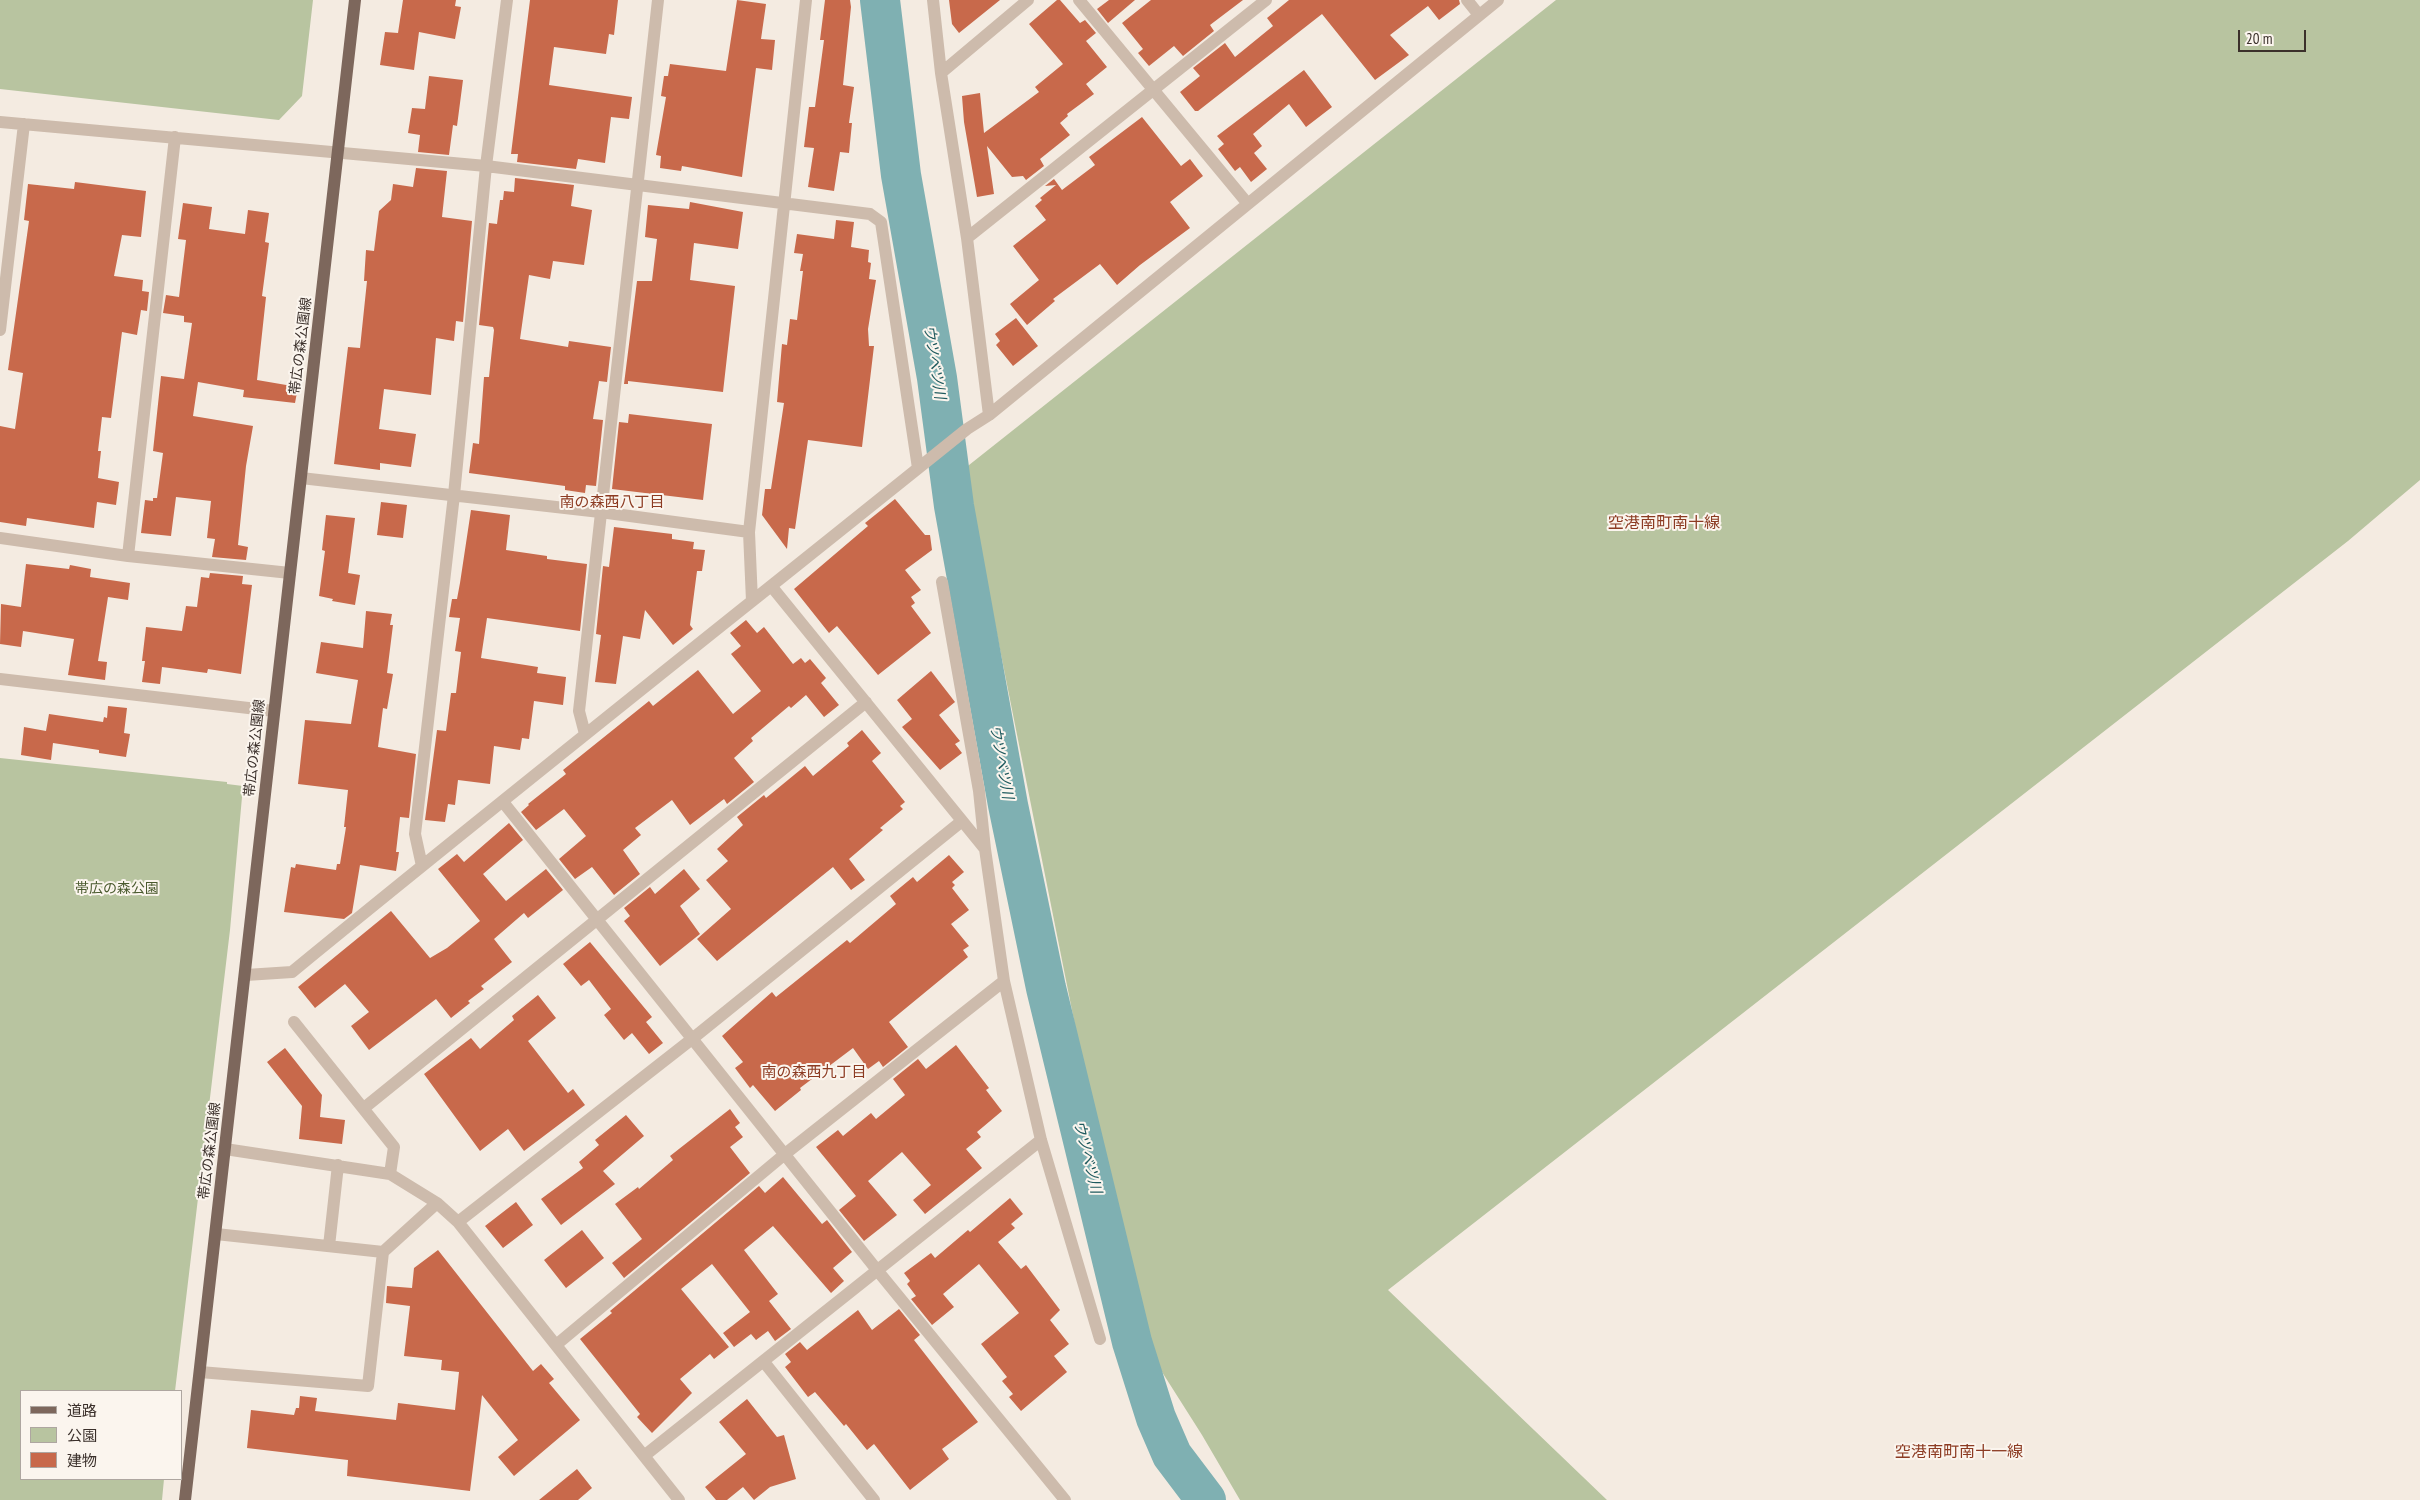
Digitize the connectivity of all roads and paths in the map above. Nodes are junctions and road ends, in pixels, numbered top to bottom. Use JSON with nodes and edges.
{"nodes":[{"id":1,"x":355,"y":0,"type":"edge"},
{"id":2,"x":507,"y":0,"type":"edge"},
{"id":3,"x":658,"y":0,"type":"edge"},
{"id":4,"x":806,"y":0,"type":"edge"},
{"id":5,"x":933,"y":0,"type":"edge"},
{"id":6,"x":1028,"y":0,"type":"edge"},
{"id":7,"x":1079,"y":0,"type":"edge"},
{"id":8,"x":1266,"y":0,"type":"edge"},
{"id":9,"x":1467,"y":0,"type":"edge"},
{"id":10,"x":1498,"y":0,"type":"edge"},
{"id":11,"x":1479,"y":15,"type":"junction"},
{"id":12,"x":941,"y":73,"type":"junction"},
{"id":13,"x":1154,"y":88,"type":"junction"},
{"id":14,"x":0,"y":122,"type":"edge"},
{"id":15,"x":24,"y":124,"type":"junction"},
{"id":16,"x":175,"y":136,"type":"junction"},
{"id":17,"x":339,"y":151,"type":"junction"},
{"id":18,"x":486,"y":166,"type":"junction"},
{"id":19,"x":637,"y":183,"type":"junction"},
{"id":20,"x":785,"y":204,"type":"junction"},
{"id":21,"x":1248,"y":204,"type":"junction"},
{"id":22,"x":967,"y":238,"type":"junction"},
{"id":23,"x":0,"y":330,"type":"edge"},
{"id":24,"x":989,"y":415,"type":"junction"},
{"id":25,"x":923,"y":465,"type":"junction"},
{"id":26,"x":301,"y":478,"type":"junction"},
{"id":27,"x":454,"y":495,"type":"junction"},
{"id":28,"x":600,"y":512,"type":"junction"},
{"id":29,"x":749,"y":532,"type":"junction"},
{"id":30,"x":0,"y":538,"type":"edge"},
{"id":31,"x":128,"y":556,"type":"junction"},
{"id":32,"x":290,"y":573,"type":"junction"},
{"id":33,"x":942,"y":582,"type":"dead end"},
{"id":34,"x":772,"y":587,"type":"junction"},
{"id":35,"x":752,"y":601,"type":"junction"},
{"id":36,"x":0,"y":679,"type":"edge"},
{"id":37,"x":866,"y":702,"type":"junction"},
{"id":38,"x":274,"y":711,"type":"junction"},
{"id":39,"x":585,"y":734,"type":"junction"},
{"id":40,"x":503,"y":802,"type":"junction"},
{"id":41,"x":962,"y":821,"type":"junction"},
{"id":42,"x":985,"y":849,"type":"junction"},
{"id":43,"x":422,"y":866,"type":"junction"},
{"id":44,"x":598,"y":919,"type":"junction"},
{"id":45,"x":246,"y":975,"type":"junction"},
{"id":46,"x":1004,"y":980,"type":"junction"},
{"id":47,"x":294,"y":1022,"type":"dead end"},
{"id":48,"x":692,"y":1039,"type":"junction"},
{"id":49,"x":364,"y":1108,"type":"junction"},
{"id":50,"x":1041,"y":1140,"type":"junction"},
{"id":51,"x":225,"y":1149,"type":"junction"},
{"id":52,"x":784,"y":1154,"type":"junction"},
{"id":53,"x":338,"y":1165,"type":"junction"},
{"id":54,"x":390,"y":1174,"type":"junction"},
{"id":55,"x":436,"y":1204,"type":"junction"},
{"id":56,"x":458,"y":1222,"type":"junction"},
{"id":57,"x":216,"y":1234,"type":"junction"},
{"id":58,"x":328,"y":1246,"type":"junction"},
{"id":59,"x":383,"y":1252,"type":"junction"},
{"id":60,"x":877,"y":1270,"type":"junction"},
{"id":61,"x":1100,"y":1339,"type":"dead end"},
{"id":62,"x":556,"y":1345,"type":"junction"},
{"id":63,"x":764,"y":1362,"type":"junction"},
{"id":64,"x":200,"y":1372,"type":"junction"},
{"id":65,"x":644,"y":1456,"type":"junction"},
{"id":66,"x":185,"y":1500,"type":"edge"},
{"id":67,"x":679,"y":1500,"type":"edge"},
{"id":68,"x":874,"y":1500,"type":"edge"},
{"id":69,"x":1065,"y":1500,"type":"edge"}],
"edges":[{"from":1,"to":17,"type":"main road","name":"帯広の森公園線"},
{"from":2,"to":18,"type":"street"},
{"from":3,"to":19,"type":"street"},
{"from":4,"to":20,"type":"street"},
{"from":5,"to":12,"type":"street"},
{"from":6,"to":12,"type":"street"},
{"from":7,"to":13,"type":"street"},
{"from":8,"to":13,"type":"street"},
{"from":9,"to":11,"type":"street"},
{"from":10,"to":11,"type":"street"},
{"from":11,"to":21,"type":"street"},
{"from":12,"to":22,"type":"street"},
{"from":13,"to":21,"type":"street"},
{"from":13,"to":22,"type":"street"},
{"from":14,"to":15,"type":"street"},
{"from":15,"to":16,"type":"street"},
{"from":15,"to":23,"type":"street"},
{"from":16,"to":17,"type":"street"},
{"from":16,"to":31,"type":"street"},
{"from":17,"to":18,"type":"street"},
{"from":17,"to":26,"type":"main road","name":"帯広の森公園線"},
{"from":18,"to":19,"type":"street"},
{"from":18,"to":27,"type":"street"},
{"from":19,"to":20,"type":"street"},
{"from":19,"to":28,"type":"street"},
{"from":20,"to":25,"type":"street"},
{"from":20,"to":29,"type":"street"},
{"from":21,"to":24,"type":"street"},
{"from":22,"to":24,"type":"street"},
{"from":24,"to":25,"type":"street"},
{"from":25,"to":34,"type":"street"},
{"from":26,"to":27,"type":"street"},
{"from":26,"to":32,"type":"main road","name":"帯広の森公園線"},
{"from":27,"to":28,"type":"street"},
{"from":27,"to":43,"type":"street"},
{"from":28,"to":29,"type":"street"},
{"from":28,"to":39,"type":"street"},
{"from":29,"to":35,"type":"street"},
{"from":30,"to":31,"type":"street"},
{"from":31,"to":32,"type":"street"},
{"from":32,"to":38,"type":"main road","name":"帯広の森公園線"},
{"from":33,"to":42,"type":"street"},
{"from":34,"to":35,"type":"street"},
{"from":34,"to":37,"type":"street"},
{"from":35,"to":39,"type":"street"},
{"from":36,"to":38,"type":"street"},
{"from":37,"to":41,"type":"street"},
{"from":37,"to":44,"type":"street"},
{"from":38,"to":45,"type":"main road","name":"帯広の森公園線"},
{"from":39,"to":40,"type":"street"},
{"from":40,"to":43,"type":"street"},
{"from":40,"to":44,"type":"street"},
{"from":41,"to":42,"type":"street"},
{"from":41,"to":48,"type":"street"},
{"from":42,"to":46,"type":"street"},
{"from":43,"to":45,"type":"street"},
{"from":44,"to":48,"type":"street"},
{"from":44,"to":49,"type":"street"},
{"from":45,"to":51,"type":"main road","name":"帯広の森公園線"},
{"from":46,"to":50,"type":"street"},
{"from":46,"to":52,"type":"street"},
{"from":47,"to":49,"type":"street"},
{"from":48,"to":52,"type":"street"},
{"from":48,"to":56,"type":"street"},
{"from":49,"to":54,"type":"street"},
{"from":50,"to":60,"type":"street"},
{"from":50,"to":61,"type":"street"},
{"from":51,"to":53,"type":"street"},
{"from":51,"to":57,"type":"main road","name":"帯広の森公園線"},
{"from":52,"to":60,"type":"street"},
{"from":52,"to":62,"type":"street"},
{"from":53,"to":54,"type":"street"},
{"from":53,"to":58,"type":"street"},
{"from":54,"to":55,"type":"street"},
{"from":55,"to":56,"type":"street"},
{"from":55,"to":59,"type":"street"},
{"from":56,"to":62,"type":"street"},
{"from":57,"to":58,"type":"street"},
{"from":57,"to":64,"type":"main road","name":"帯広の森公園線"},
{"from":58,"to":59,"type":"street"},
{"from":59,"to":64,"type":"street"},
{"from":60,"to":63,"type":"street"},
{"from":60,"to":69,"type":"street"},
{"from":62,"to":65,"type":"street"},
{"from":63,"to":65,"type":"street"},
{"from":63,"to":68,"type":"street"},
{"from":64,"to":66,"type":"main road","name":"帯広の森公園線"},
{"from":65,"to":67,"type":"street"}]}
